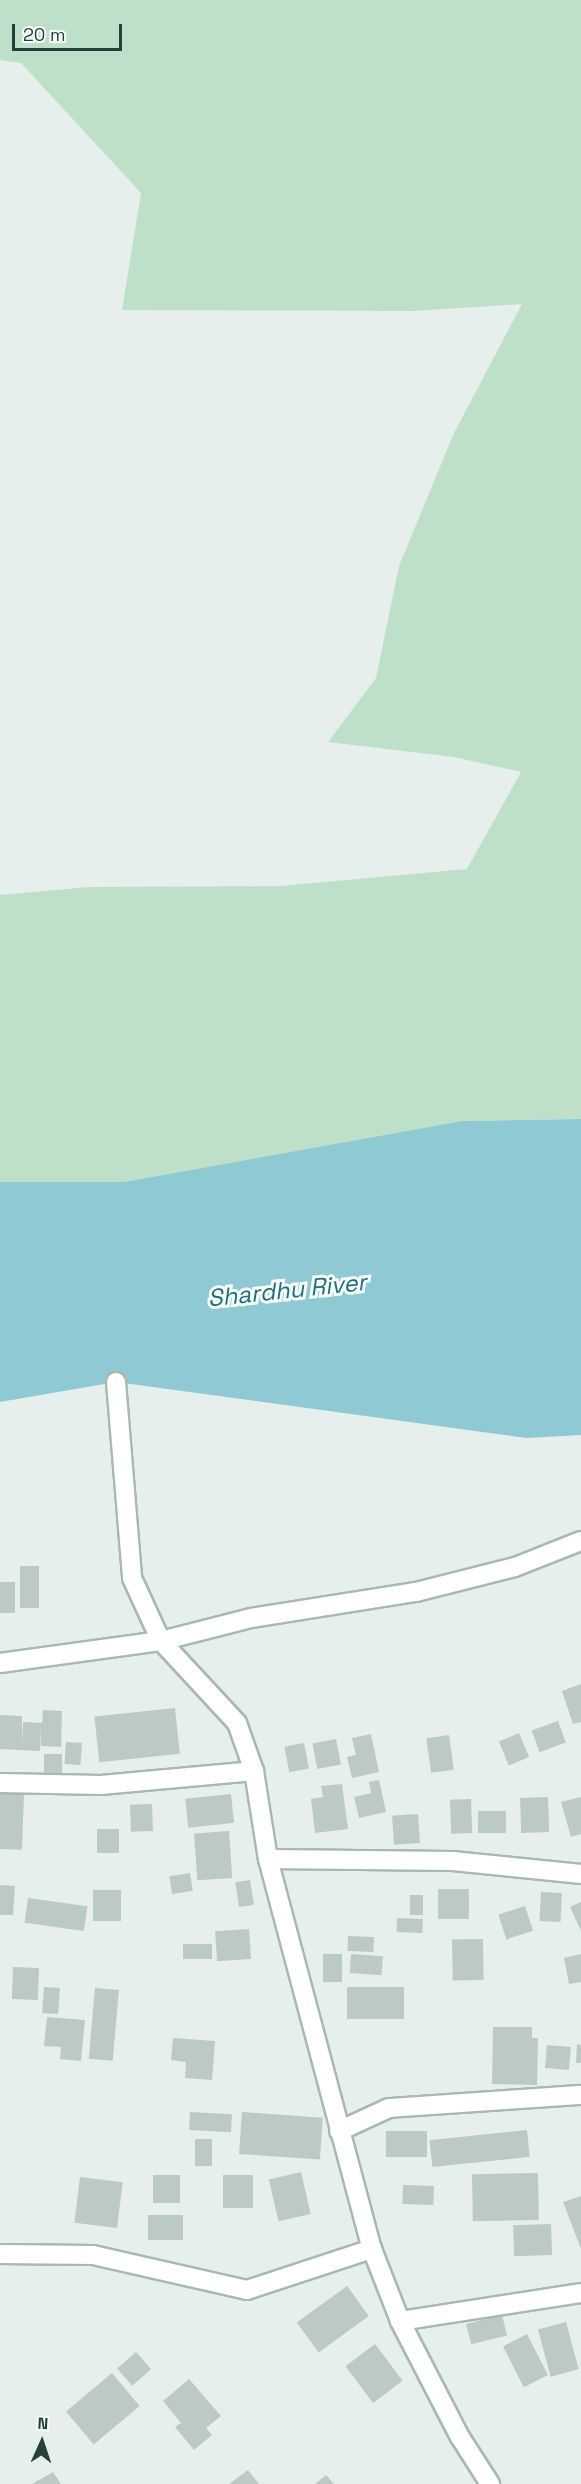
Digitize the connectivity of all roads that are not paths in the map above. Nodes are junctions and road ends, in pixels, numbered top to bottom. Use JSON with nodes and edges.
{"nodes":[{"id":1,"x":116,"y":1382,"type":"dead end"},
{"id":2,"x":581,"y":1541,"type":"edge"},
{"id":3,"x":161,"y":1641,"type":"junction"},
{"id":4,"x":0,"y":1663,"type":"edge"},
{"id":5,"x":254,"y":1770,"type":"junction"},
{"id":6,"x":0,"y":1783,"type":"edge"},
{"id":7,"x":268,"y":1859,"type":"junction"},
{"id":8,"x":581,"y":1874,"type":"edge"},
{"id":9,"x":581,"y":2095,"type":"edge"},
{"id":10,"x":339,"y":2132,"type":"junction"},
{"id":11,"x":372,"y":2248,"type":"junction"},
{"id":12,"x":0,"y":2254,"type":"edge"},
{"id":13,"x":581,"y":2293,"type":"edge"},
{"id":14,"x":400,"y":2321,"type":"junction"},
{"id":15,"x":490,"y":2484,"type":"edge"}],
"edges":[{"from":1,"to":3,"type":"street"},
{"from":2,"to":3,"type":"street"},
{"from":3,"to":4,"type":"street"},
{"from":3,"to":5,"type":"street"},
{"from":5,"to":6,"type":"street"},
{"from":5,"to":7,"type":"street"},
{"from":7,"to":8,"type":"street"},
{"from":7,"to":10,"type":"street"},
{"from":9,"to":10,"type":"street"},
{"from":10,"to":11,"type":"street"},
{"from":11,"to":12,"type":"street"},
{"from":11,"to":14,"type":"street"},
{"from":13,"to":14,"type":"street"},
{"from":14,"to":15,"type":"street"}]}
